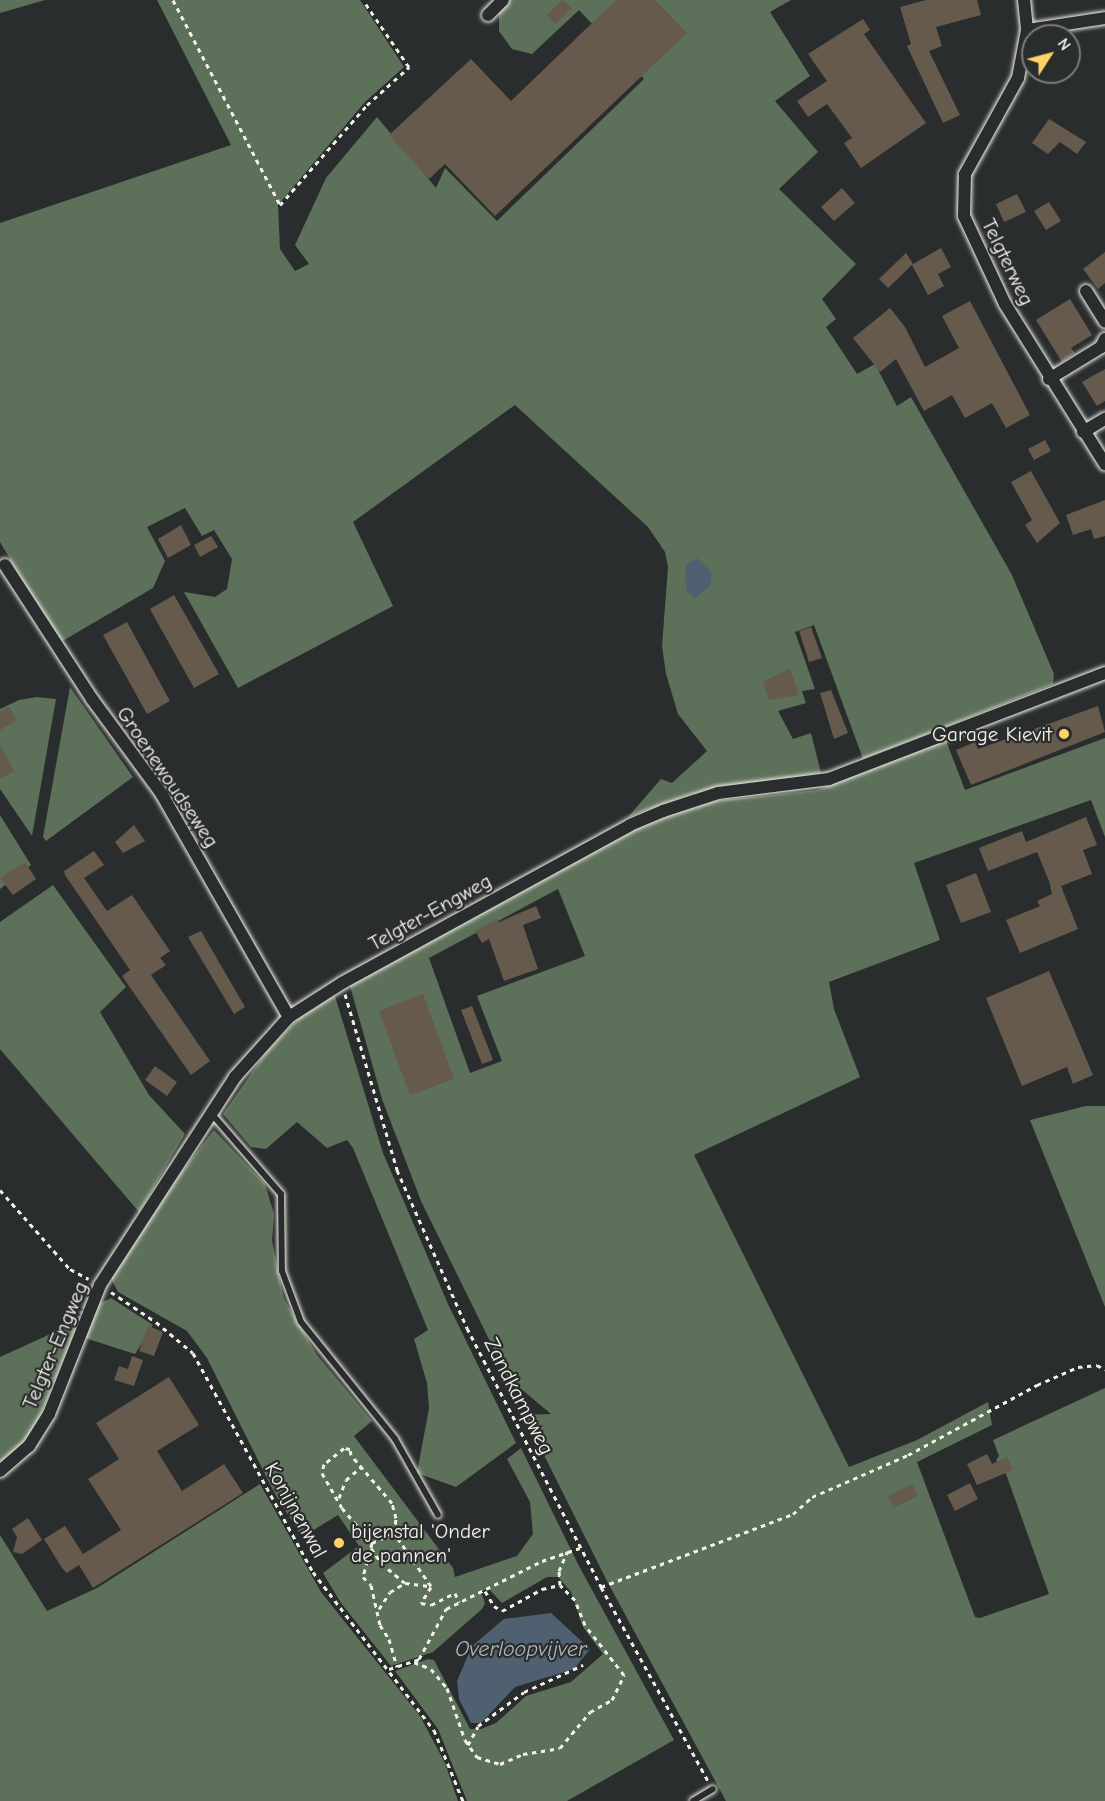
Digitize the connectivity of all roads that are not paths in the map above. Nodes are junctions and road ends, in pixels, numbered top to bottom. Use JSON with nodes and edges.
{"nodes":[{"id":1,"x":503,"y":0,"type":"edge"},
{"id":2,"x":1024,"y":0,"type":"edge"},
{"id":3,"x":488,"y":15,"type":"dead end"},
{"id":4,"x":1105,"y":18,"type":"edge"},
{"id":5,"x":1026,"y":24,"type":"edge"},
{"id":6,"x":1066,"y":24,"type":"edge"},
{"id":7,"x":1021,"y":62,"type":"edge"},
{"id":8,"x":1086,"y":291,"type":"dead end"},
{"id":9,"x":1105,"y":322,"type":"edge"},
{"id":10,"x":1105,"y":339,"type":"edge"},
{"id":11,"x":1049,"y":379,"type":"junction"},
{"id":12,"x":1105,"y":419,"type":"edge"},
{"id":13,"x":1083,"y":432,"type":"junction"},
{"id":14,"x":1105,"y":464,"type":"edge"},
{"id":15,"x":5,"y":565,"type":"dead end"},
{"id":16,"x":1105,"y":673,"type":"edge"},
{"id":17,"x":289,"y":1017,"type":"junction"},
{"id":18,"x":211,"y":1113,"type":"junction"},
{"id":19,"x":0,"y":1471,"type":"edge"},
{"id":20,"x":438,"y":1515,"type":"dead end"},
{"id":21,"x":713,"y":1789,"type":"road end"},
{"id":22,"x":693,"y":1801,"type":"edge"}],
"edges":[{"from":1,"to":3,"type":"street"},
{"from":2,"to":5,"type":"street","name":"Telgterweg"},
{"from":4,"to":6,"type":"street"},
{"from":7,"to":11,"type":"street","name":"Telgterweg"},
{"from":8,"to":9,"type":"street"},
{"from":10,"to":11,"type":"street"},
{"from":11,"to":13,"type":"street","name":"Telgterweg"},
{"from":12,"to":13,"type":"street"},
{"from":13,"to":14,"type":"street","name":"Telgterweg"},
{"from":15,"to":17,"type":"street","name":"Groenewoudseweg"},
{"from":16,"to":17,"type":"street","name":"Telgter-Engweg"},
{"from":17,"to":18,"type":"street","name":"Telgter-Engweg"},
{"from":18,"to":19,"type":"street","name":"Telgter-Engweg"},
{"from":18,"to":20,"type":"lane"},
{"from":21,"to":22,"type":"lane"}]}
